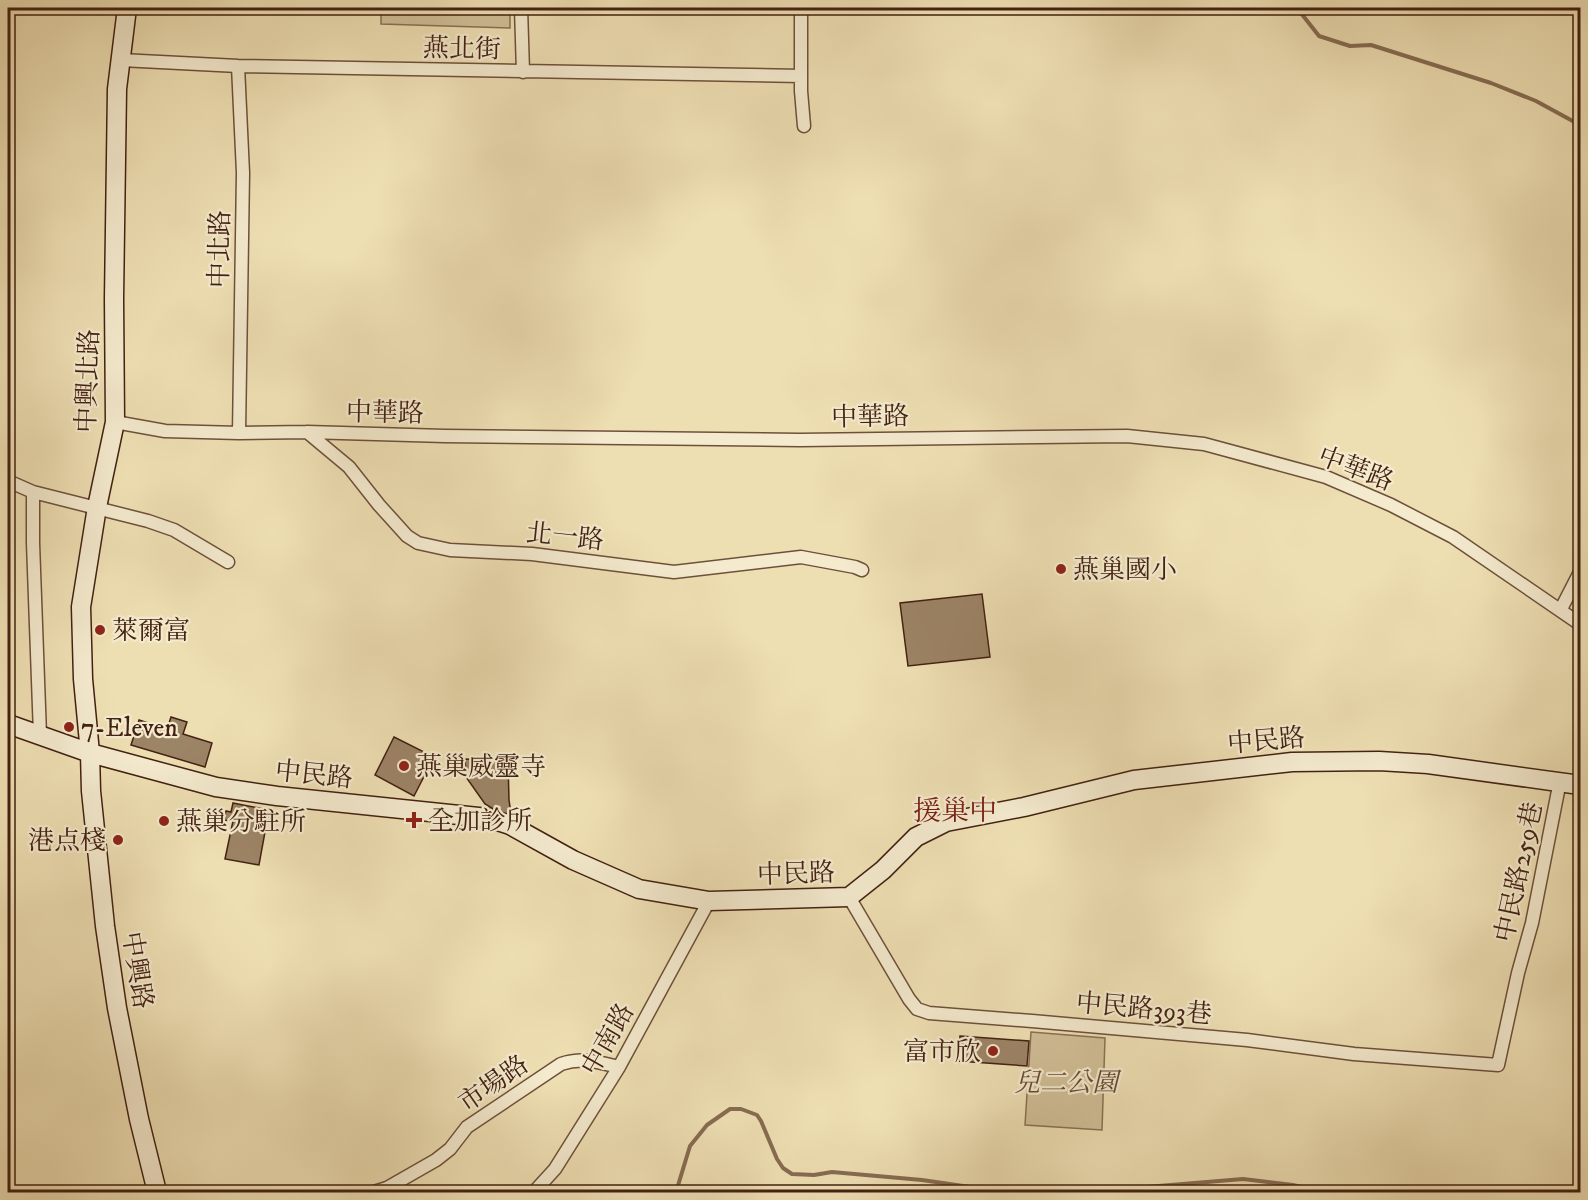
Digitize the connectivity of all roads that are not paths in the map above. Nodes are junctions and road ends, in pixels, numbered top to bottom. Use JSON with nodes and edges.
{"nodes":[{"id":1,"x":127,"y":8,"type":"edge"},
{"id":2,"x":521,"y":8,"type":"edge"},
{"id":3,"x":801,"y":8,"type":"edge"},
{"id":4,"x":121,"y":60,"type":"junction"},
{"id":5,"x":238,"y":66,"type":"junction"},
{"id":6,"x":523,"y":72,"type":"junction"},
{"id":7,"x":801,"y":76,"type":"junction"},
{"id":8,"x":804,"y":126,"type":"dead end"},
{"id":9,"x":115,"y":422,"type":"junction"},
{"id":10,"x":307,"y":432,"type":"junction"},
{"id":11,"x":239,"y":433,"type":"junction"},
{"id":12,"x":8,"y":481,"type":"edge"},
{"id":13,"x":33,"y":492,"type":"junction"},
{"id":14,"x":97,"y":507,"type":"junction"},
{"id":15,"x":228,"y":562,"type":"dead end"},
{"id":16,"x":862,"y":570,"type":"dead end"},
{"id":17,"x":1581,"y":572,"type":"edge"},
{"id":18,"x":1561,"y":609,"type":"junction"},
{"id":19,"x":1581,"y":624,"type":"edge"},
{"id":20,"x":8,"y":724,"type":"edge"},
{"id":21,"x":40,"y":735,"type":"junction"},
{"id":22,"x":90,"y":753,"type":"junction"},
{"id":23,"x":1560,"y":781,"type":"junction"},
{"id":24,"x":1581,"y":785,"type":"edge"},
{"id":25,"x":849,"y":897,"type":"junction"},
{"id":26,"x":709,"y":901,"type":"junction"},
{"id":27,"x":1498,"y":1065,"type":"joint"},
{"id":28,"x":618,"y":1068,"type":"junction"},
{"id":29,"x":158,"y":1192,"type":"edge"},
{"id":30,"x":374,"y":1192,"type":"edge"},
{"id":31,"x":534,"y":1192,"type":"edge"}],
"edges":[{"from":1,"to":4,"type":"street","name":"中興北路"},
{"from":2,"to":6,"type":"street"},
{"from":3,"to":7,"type":"street"},
{"from":4,"to":5,"type":"street","name":"燕北街"},
{"from":4,"to":9,"type":"street","name":"中興北路"},
{"from":5,"to":6,"type":"street","name":"燕北街"},
{"from":5,"to":11,"type":"street","name":"中北路"},
{"from":6,"to":7,"type":"street","name":"燕北街"},
{"from":7,"to":8,"type":"street"},
{"from":9,"to":11,"type":"street","name":"中華路"},
{"from":9,"to":14,"type":"street","name":"中興北路"},
{"from":10,"to":11,"type":"street","name":"中華路"},
{"from":10,"to":16,"type":"street","name":"北一路"},
{"from":10,"to":18,"type":"street","name":"中華路"},
{"from":12,"to":13,"type":"street"},
{"from":13,"to":14,"type":"street"},
{"from":13,"to":21,"type":"street"},
{"from":14,"to":15,"type":"street"},
{"from":14,"to":22,"type":"street","name":"中興北路"},
{"from":17,"to":18,"type":"street"},
{"from":18,"to":19,"type":"street","name":"中華路"},
{"from":20,"to":21,"type":"street","name":"中民路"},
{"from":21,"to":22,"type":"street","name":"中民路"},
{"from":22,"to":26,"type":"street","name":"中民路"},
{"from":22,"to":29,"type":"street","name":"中興路"},
{"from":23,"to":24,"type":"street","name":"中民路"},
{"from":23,"to":25,"type":"street","name":"中民路"},
{"from":23,"to":27,"type":"street","name":"中民路259巷"},
{"from":25,"to":26,"type":"street","name":"中民路"},
{"from":25,"to":27,"type":"street","name":"中民路393巷"},
{"from":26,"to":28,"type":"street","name":"中南路"},
{"from":28,"to":30,"type":"street","name":"市場路"},
{"from":28,"to":31,"type":"street","name":"中南路"}]}
